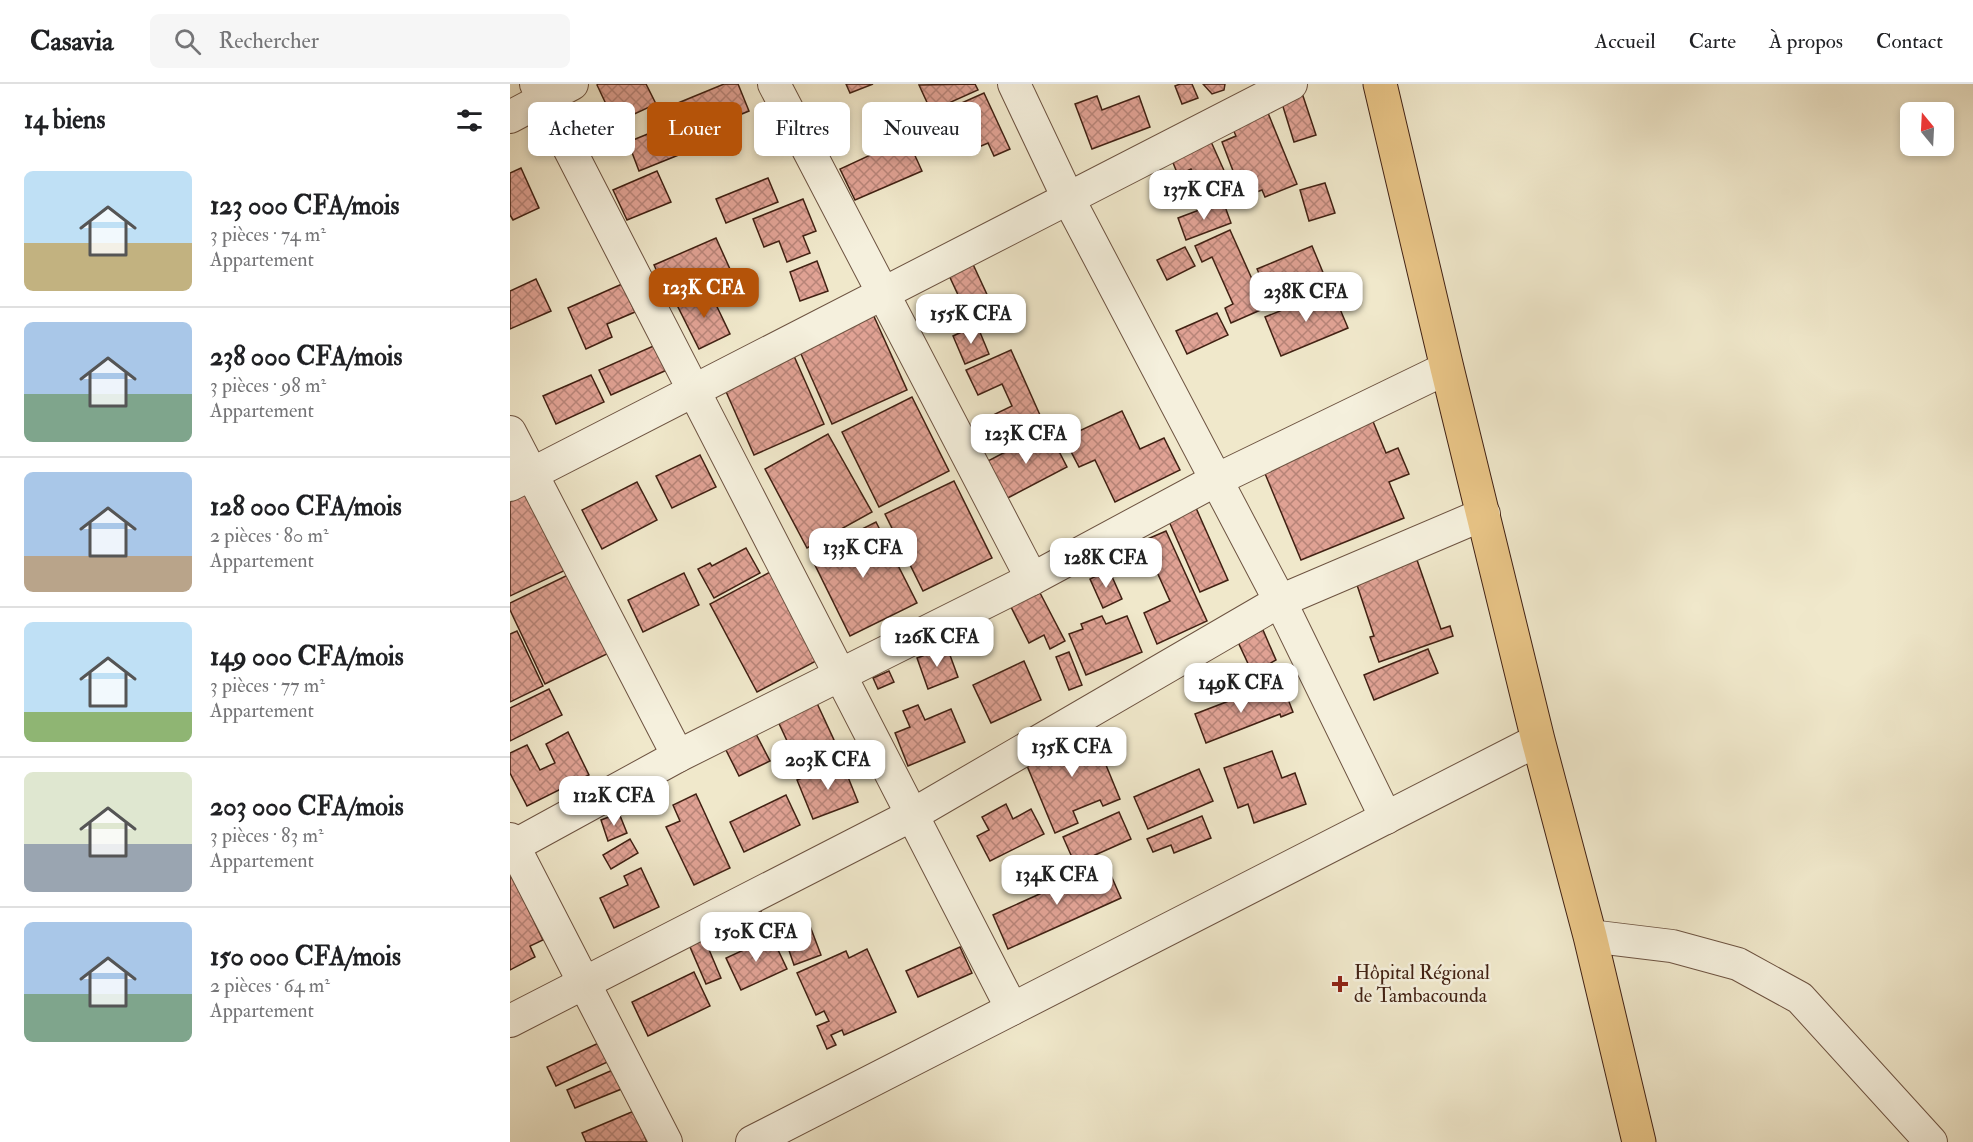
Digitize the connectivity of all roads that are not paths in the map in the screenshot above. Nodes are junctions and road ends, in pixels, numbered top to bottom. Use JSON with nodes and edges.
{"nodes":[{"id":1,"x":572,"y":84,"type":"edge"},
{"id":2,"x":774,"y":84,"type":"edge"},
{"id":3,"x":1014,"y":84,"type":"edge"},
{"id":4,"x":1291,"y":84,"type":"edge"},
{"id":5,"x":1380,"y":84,"type":"edge"},
{"id":6,"x":540,"y":91,"type":"edge"},
{"id":7,"x":510,"y":117,"type":"edge"},
{"id":8,"x":1068,"y":198,"type":"junction"},
{"id":9,"x":882,"y":294,"type":"junction"},
{"id":10,"x":1447,"y":368,"type":"junction"},
{"id":11,"x":693,"y":391,"type":"junction"},
{"id":12,"x":510,"y":432,"type":"edge"},
{"id":13,"x":521,"y":479,"type":"edge"},
{"id":14,"x":1216,"y":480,"type":"junction"},
{"id":15,"x":1484,"y":514,"type":"junction"},
{"id":16,"x":1032,"y":579,"type":"junction"},
{"id":17,"x":1280,"y":601,"type":"junction"},
{"id":18,"x":838,"y":675,"type":"junction"},
{"id":19,"x":1538,"y":740,"type":"junction"},
{"id":20,"x":678,"y":756,"type":"junction"},
{"id":21,"x":912,"y":815,"type":"junction"},
{"id":22,"x":1386,"y":818,"type":"junction"},
{"id":23,"x":511,"y":845,"type":"edge"},
{"id":24,"x":1590,"y":936,"type":"junction"},
{"id":25,"x":584,"y":983,"type":"junction"},
{"id":26,"x":1012,"y":1009,"type":"junction"},
{"id":27,"x":510,"y":1021,"type":"edge"},
{"id":28,"x":666,"y":1142,"type":"edge"},
{"id":29,"x":752,"y":1142,"type":"edge"},
{"id":30,"x":1639,"y":1142,"type":"edge"},
{"id":31,"x":1931,"y":1142,"type":"edge"}],
"edges":[{"from":1,"to":6,"type":"street"},
{"from":2,"to":9,"type":"street"},
{"from":3,"to":8,"type":"street"},
{"from":4,"to":8,"type":"street"},
{"from":5,"to":10,"type":"highway"},
{"from":6,"to":7,"type":"street"},
{"from":6,"to":11,"type":"street"},
{"from":8,"to":9,"type":"street"},
{"from":8,"to":14,"type":"street"},
{"from":9,"to":11,"type":"street"},
{"from":9,"to":16,"type":"street"},
{"from":10,"to":14,"type":"street"},
{"from":10,"to":15,"type":"highway"},
{"from":11,"to":13,"type":"street"},
{"from":11,"to":18,"type":"street"},
{"from":12,"to":13,"type":"street"},
{"from":13,"to":20,"type":"street"},
{"from":14,"to":16,"type":"street"},
{"from":14,"to":17,"type":"street"},
{"from":15,"to":17,"type":"street"},
{"from":15,"to":19,"type":"highway"},
{"from":16,"to":18,"type":"street"},
{"from":17,"to":21,"type":"street"},
{"from":17,"to":22,"type":"street"},
{"from":18,"to":20,"type":"street"},
{"from":18,"to":21,"type":"street"},
{"from":19,"to":22,"type":"street"},
{"from":19,"to":24,"type":"highway"},
{"from":20,"to":23,"type":"street"},
{"from":21,"to":25,"type":"street"},
{"from":21,"to":26,"type":"street"},
{"from":22,"to":26,"type":"street"},
{"from":23,"to":25,"type":"street"},
{"from":24,"to":30,"type":"highway"},
{"from":24,"to":31,"type":"street"},
{"from":25,"to":27,"type":"street"},
{"from":25,"to":28,"type":"street"},
{"from":26,"to":29,"type":"street"}]}
